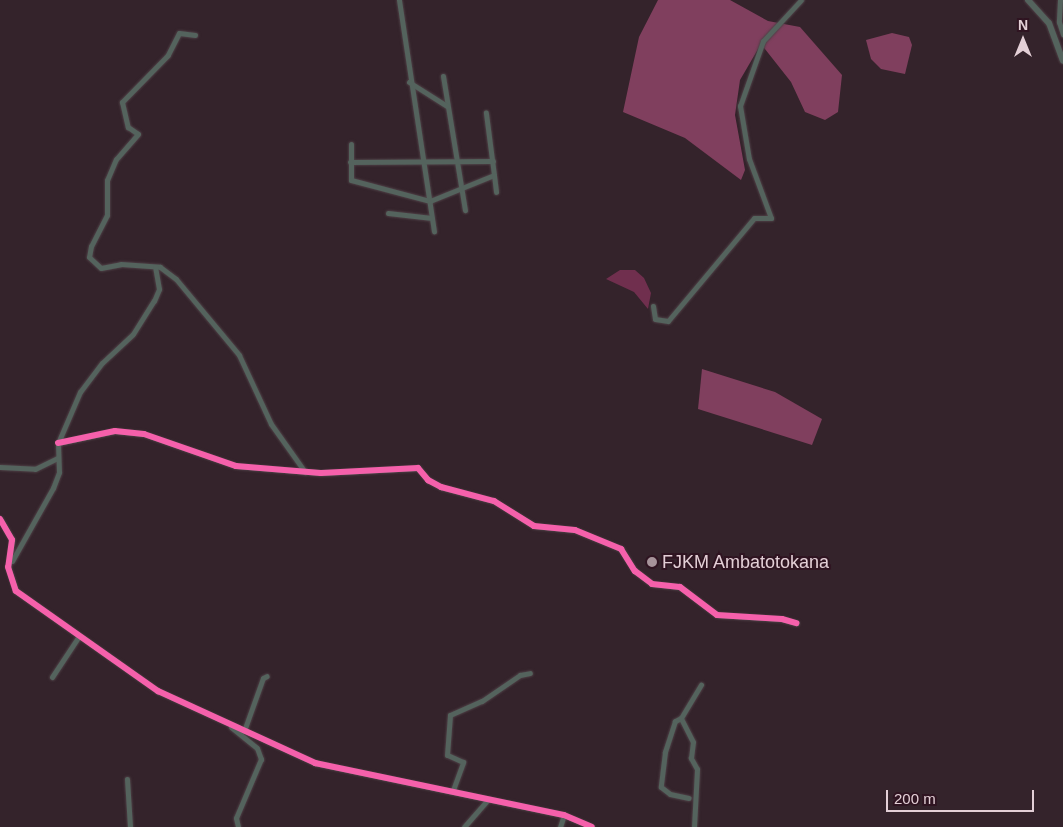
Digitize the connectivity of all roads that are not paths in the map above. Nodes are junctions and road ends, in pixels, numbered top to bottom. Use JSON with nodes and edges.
{"nodes":[{"id":1,"x":399,"y":0,"type":"edge"},
{"id":2,"x":801,"y":0,"type":"edge"},
{"id":3,"x":1028,"y":0,"type":"edge"},
{"id":4,"x":1060,"y":0,"type":"edge"},
{"id":5,"x":1049,"y":23,"type":"junction"},
{"id":6,"x":1061,"y":23,"type":"edge"},
{"id":7,"x":1063,"y":34,"type":"edge"},
{"id":8,"x":195,"y":35,"type":"dead end"},
{"id":9,"x":1063,"y":61,"type":"edge"},
{"id":10,"x":443,"y":76,"type":"dead end"},
{"id":11,"x":409,"y":82,"type":"junction"},
{"id":12,"x":448,"y":106,"type":"junction"},
{"id":13,"x":486,"y":112,"type":"dead end"},
{"id":14,"x":350,"y":144,"type":"dead end"},
{"id":15,"x":493,"y":161,"type":"junction"},
{"id":16,"x":350,"y":162,"type":"junction"},
{"id":17,"x":456,"y":162,"type":"junction"},
{"id":18,"x":423,"y":164,"type":"junction"},
{"id":19,"x":494,"y":175,"type":"junction"},
{"id":20,"x":462,"y":190,"type":"junction"},
{"id":21,"x":496,"y":192,"type":"dead end"},
{"id":22,"x":430,"y":201,"type":"junction"},
{"id":23,"x":465,"y":210,"type":"dead end"},
{"id":24,"x":388,"y":213,"type":"dead end"},
{"id":25,"x":432,"y":218,"type":"junction"},
{"id":26,"x":434,"y":231,"type":"dead end"},
{"id":27,"x":155,"y":267,"type":"junction"},
{"id":28,"x":653,"y":306,"type":"dead end"},
{"id":29,"x":58,"y":443,"type":"junction"},
{"id":30,"x":58,"y":458,"type":"junction"},
{"id":31,"x":0,"y":467,"type":"edge"},
{"id":32,"x":305,"y":472,"type":"junction"},
{"id":33,"x":0,"y":519,"type":"edge"},
{"id":34,"x":8,"y":568,"type":"junction"},
{"id":35,"x":796,"y":624,"type":"dead end"},
{"id":36,"x":79,"y":636,"type":"junction"},
{"id":37,"x":530,"y":673,"type":"dead end"},
{"id":38,"x":267,"y":676,"type":"dead end"},
{"id":39,"x":52,"y":677,"type":"dead end"},
{"id":40,"x":701,"y":685,"type":"dead end"},
{"id":41,"x":681,"y":718,"type":"junction"},
{"id":42,"x":230,"y":726,"type":"junction"},
{"id":43,"x":244,"y":731,"type":"junction"},
{"id":44,"x":128,"y":779,"type":"dead end"},
{"id":45,"x":453,"y":790,"type":"junction"},
{"id":46,"x":689,"y":798,"type":"dead end"},
{"id":47,"x":488,"y":799,"type":"junction"},
{"id":48,"x":564,"y":815,"type":"junction"},
{"id":49,"x":130,"y":827,"type":"edge"},
{"id":50,"x":238,"y":827,"type":"edge"},
{"id":51,"x":464,"y":827,"type":"edge"},
{"id":52,"x":560,"y":827,"type":"edge"},
{"id":53,"x":592,"y":827,"type":"edge"},
{"id":54,"x":694,"y":827,"type":"edge"}],
"edges":[{"from":1,"to":11,"type":"street"},
{"from":2,"to":28,"type":"street"},
{"from":3,"to":5,"type":"street"},
{"from":4,"to":6,"type":"street"},
{"from":5,"to":6,"type":"street"},
{"from":5,"to":9,"type":"street"},
{"from":6,"to":7,"type":"street"},
{"from":8,"to":27,"type":"street"},
{"from":10,"to":12,"type":"street"},
{"from":11,"to":12,"type":"street"},
{"from":11,"to":18,"type":"street"},
{"from":12,"to":17,"type":"street"},
{"from":13,"to":15,"type":"street"},
{"from":14,"to":16,"type":"street"},
{"from":15,"to":17,"type":"street"},
{"from":15,"to":19,"type":"street"},
{"from":16,"to":18,"type":"street"},
{"from":16,"to":22,"type":"street"},
{"from":17,"to":18,"type":"street"},
{"from":17,"to":20,"type":"street"},
{"from":18,"to":22,"type":"street"},
{"from":19,"to":20,"type":"street"},
{"from":19,"to":21,"type":"street"},
{"from":20,"to":22,"type":"street"},
{"from":20,"to":23,"type":"street"},
{"from":22,"to":25,"type":"street"},
{"from":24,"to":25,"type":"street"},
{"from":25,"to":26,"type":"street"},
{"from":27,"to":29,"type":"street"},
{"from":27,"to":32,"type":"street"},
{"from":29,"to":30,"type":"street"},
{"from":29,"to":32,"type":"street"},
{"from":30,"to":31,"type":"street"},
{"from":30,"to":34,"type":"street"},
{"from":32,"to":35,"type":"street"},
{"from":33,"to":34,"type":"street"},
{"from":34,"to":36,"type":"street"},
{"from":36,"to":39,"type":"street"},
{"from":36,"to":42,"type":"street"},
{"from":37,"to":45,"type":"street"},
{"from":38,"to":43,"type":"street"},
{"from":40,"to":41,"type":"street"},
{"from":41,"to":46,"type":"street"},
{"from":41,"to":54,"type":"street"},
{"from":42,"to":43,"type":"street"},
{"from":42,"to":50,"type":"street"},
{"from":43,"to":45,"type":"street"},
{"from":44,"to":49,"type":"street"},
{"from":45,"to":47,"type":"street"},
{"from":47,"to":48,"type":"street"},
{"from":47,"to":51,"type":"street"},
{"from":48,"to":52,"type":"street"},
{"from":48,"to":53,"type":"street"}]}
